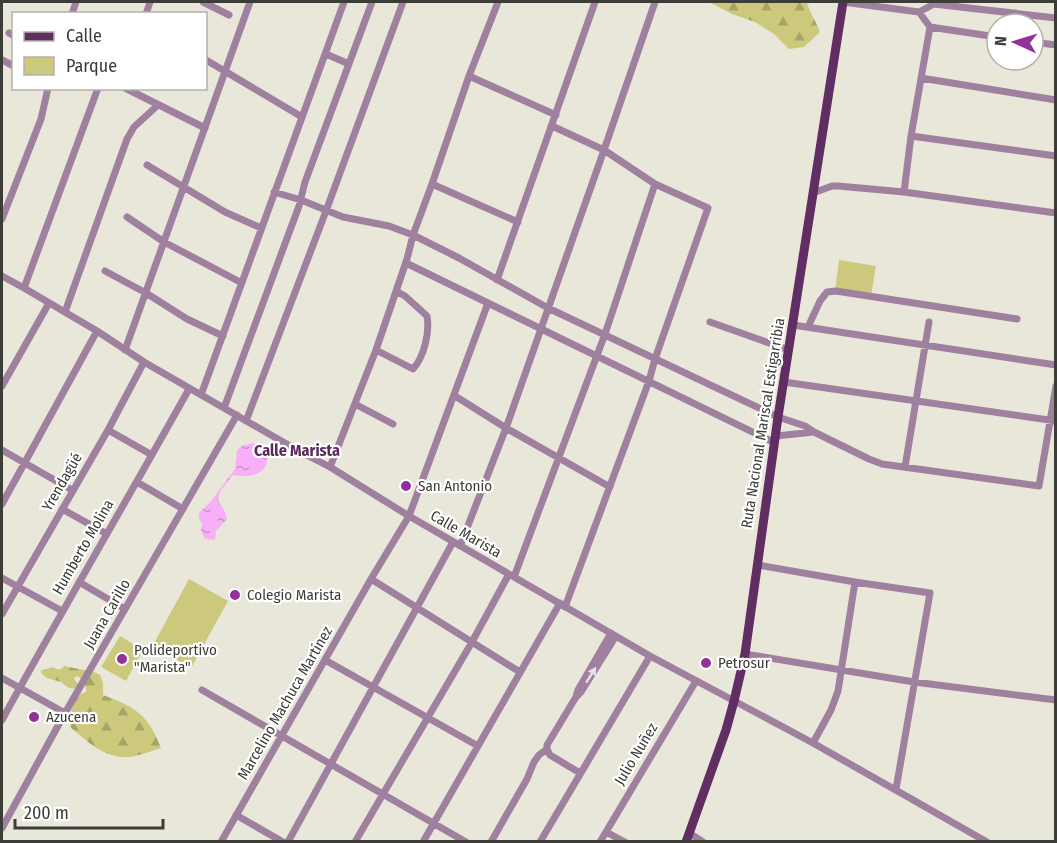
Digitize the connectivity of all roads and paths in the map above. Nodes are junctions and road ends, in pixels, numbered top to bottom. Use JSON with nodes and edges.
{"nodes":[{"id":1,"x":202,"y":2,"type":"edge"},
{"id":2,"x":250,"y":2,"type":"edge"},
{"id":3,"x":335,"y":2,"type":"edge"},
{"id":4,"x":372,"y":2,"type":"edge"},
{"id":5,"x":403,"y":2,"type":"edge"},
{"id":6,"x":498,"y":2,"type":"edge"},
{"id":7,"x":595,"y":2,"type":"edge"},
{"id":8,"x":655,"y":2,"type":"edge"},
{"id":9,"x":843,"y":2,"type":"edge"},
{"id":10,"x":344,"y":3,"type":"edge"},
{"id":11,"x":935,"y":3,"type":"edge"},
{"id":12,"x":920,"y":12,"type":"junction"},
{"id":13,"x":229,"y":15,"type":"dead end"},
{"id":14,"x":1056,"y":18,"type":"edge"},
{"id":15,"x":930,"y":27,"type":"junction"},
{"id":16,"x":985,"y":35,"type":"edge"},
{"id":17,"x":326,"y":54,"type":"junction"},
{"id":18,"x":207,"y":61,"type":"edge"},
{"id":19,"x":349,"y":64,"type":"junction"},
{"id":20,"x":225,"y":71,"type":"junction"},
{"id":21,"x":469,"y":76,"type":"junction"},
{"id":22,"x":921,"y":78,"type":"junction"},
{"id":23,"x":48,"y":90,"type":"edge"},
{"id":24,"x":97,"y":90,"type":"edge"},
{"id":25,"x":129,"y":90,"type":"edge"},
{"id":26,"x":1056,"y":100,"type":"edge"},
{"id":27,"x":158,"y":105,"type":"junction"},
{"id":28,"x":556,"y":115,"type":"junction"},
{"id":29,"x":302,"y":117,"type":"junction"},
{"id":30,"x":552,"y":126,"type":"junction"},
{"id":31,"x":205,"y":128,"type":"junction"},
{"id":32,"x":911,"y":136,"type":"junction"},
{"id":33,"x":604,"y":150,"type":"junction"},
{"id":34,"x":1056,"y":156,"type":"edge"},
{"id":35,"x":147,"y":165,"type":"dead end"},
{"id":36,"x":432,"y":184,"type":"junction"},
{"id":37,"x":655,"y":184,"type":"junction"},
{"id":38,"x":184,"y":187,"type":"junction"},
{"id":39,"x":274,"y":192,"type":"junction"},
{"id":40,"x":904,"y":192,"type":"junction"},
{"id":41,"x":813,"y":193,"type":"junction"},
{"id":42,"x":301,"y":200,"type":"junction"},
{"id":43,"x":326,"y":211,"type":"junction"},
{"id":44,"x":1056,"y":213,"type":"edge"},
{"id":45,"x":127,"y":217,"type":"dead end"},
{"id":46,"x":2,"y":219,"type":"edge"},
{"id":47,"x":518,"y":222,"type":"junction"},
{"id":48,"x":261,"y":228,"type":"junction"},
{"id":49,"x":413,"y":235,"type":"junction"},
{"id":50,"x":164,"y":242,"type":"junction"},
{"id":51,"x":406,"y":263,"type":"junction"},
{"id":52,"x":105,"y":270,"type":"dead end"},
{"id":53,"x":2,"y":276,"type":"edge"},
{"id":54,"x":497,"y":280,"type":"junction"},
{"id":55,"x":242,"y":283,"type":"junction"},
{"id":56,"x":24,"y":288,"type":"junction"},
{"id":57,"x":396,"y":291,"type":"junction"},
{"id":58,"x":146,"y":293,"type":"junction"},
{"id":59,"x":49,"y":303,"type":"junction"},
{"id":60,"x":488,"y":303,"type":"junction"},
{"id":61,"x":548,"y":308,"type":"junction"},
{"id":62,"x":64,"y":312,"type":"junction"},
{"id":63,"x":1017,"y":319,"type":"dead end"},
{"id":64,"x":710,"y":322,"type":"dead end"},
{"id":65,"x":929,"y":322,"type":"dead end"},
{"id":66,"x":793,"y":325,"type":"junction"},
{"id":67,"x":808,"y":327,"type":"junction"},
{"id":68,"x":540,"y":328,"type":"junction"},
{"id":69,"x":97,"y":332,"type":"junction"},
{"id":70,"x":604,"y":334,"type":"junction"},
{"id":71,"x":223,"y":336,"type":"junction"},
{"id":72,"x":925,"y":345,"type":"junction"},
{"id":73,"x":125,"y":350,"type":"junction"},
{"id":74,"x":376,"y":350,"type":"junction"},
{"id":75,"x":789,"y":350,"type":"junction"},
{"id":76,"x":596,"y":356,"type":"junction"},
{"id":77,"x":655,"y":358,"type":"junction"},
{"id":78,"x":144,"y":362,"type":"junction"},
{"id":79,"x":1056,"y":365,"type":"edge"},
{"id":80,"x":649,"y":381,"type":"junction"},
{"id":81,"x":784,"y":382,"type":"junction"},
{"id":82,"x":2,"y":386,"type":"edge"},
{"id":83,"x":1056,"y":386,"type":"edge"},
{"id":84,"x":189,"y":389,"type":"junction"},
{"id":85,"x":201,"y":395,"type":"junction"},
{"id":86,"x":455,"y":396,"type":"junction"},
{"id":87,"x":915,"y":400,"type":"junction"},
{"id":88,"x":355,"y":404,"type":"junction"},
{"id":89,"x":224,"y":408,"type":"junction"},
{"id":90,"x":237,"y":415,"type":"junction"},
{"id":91,"x":778,"y":417,"type":"junction"},
{"id":92,"x":1053,"y":420,"type":"edge"},
{"id":93,"x":246,"y":421,"type":"junction"},
{"id":94,"x":393,"y":424,"type":"dead end"},
{"id":95,"x":506,"y":428,"type":"junction"},
{"id":96,"x":108,"y":430,"type":"junction"},
{"id":97,"x":814,"y":432,"type":"junction"},
{"id":98,"x":776,"y":440,"type":"junction"},
{"id":99,"x":2,"y":450,"type":"edge"},
{"id":100,"x":152,"y":455,"type":"junction"},
{"id":101,"x":559,"y":459,"type":"junction"},
{"id":102,"x":23,"y":464,"type":"junction"},
{"id":103,"x":330,"y":467,"type":"junction"},
{"id":104,"x":905,"y":467,"type":"junction"},
{"id":105,"x":137,"y":482,"type":"junction"},
{"id":106,"x":610,"y":487,"type":"junction"},
{"id":107,"x":72,"y":490,"type":"junction"},
{"id":108,"x":2,"y":504,"type":"edge"},
{"id":109,"x":183,"y":508,"type":"junction"},
{"id":110,"x":62,"y":509,"type":"junction"},
{"id":111,"x":409,"y":516,"type":"junction"},
{"id":112,"x":107,"y":534,"type":"junction"},
{"id":113,"x":457,"y":544,"type":"junction"},
{"id":114,"x":758,"y":565,"type":"junction"},
{"id":115,"x":512,"y":576,"type":"junction"},
{"id":116,"x":2,"y":578,"type":"edge"},
{"id":117,"x":371,"y":579,"type":"junction"},
{"id":118,"x":79,"y":582,"type":"junction"},
{"id":119,"x":855,"y":582,"type":"junction"},
{"id":120,"x":17,"y":587,"type":"junction"},
{"id":121,"x":563,"y":605,"type":"junction"},
{"id":122,"x":125,"y":609,"type":"junction"},
{"id":123,"x":418,"y":609,"type":"junction"},
{"id":124,"x":62,"y":611,"type":"junction"},
{"id":125,"x":2,"y":614,"type":"edge"},
{"id":126,"x":613,"y":634,"type":"junction"},
{"id":127,"x":472,"y":642,"type":"junction"},
{"id":128,"x":745,"y":654,"type":"junction"},
{"id":129,"x":650,"y":656,"type":"junction"},
{"id":130,"x":325,"y":660,"type":"junction"},
{"id":131,"x":842,"y":670,"type":"junction"},
{"id":132,"x":520,"y":672,"type":"junction"},
{"id":133,"x":2,"y":678,"type":"edge"},
{"id":134,"x":696,"y":681,"type":"junction"},
{"id":135,"x":914,"y":682,"type":"junction"},
{"id":136,"x":373,"y":687,"type":"junction"},
{"id":137,"x":20,"y":688,"type":"junction"},
{"id":138,"x":202,"y":690,"type":"dead end"},
{"id":139,"x":1056,"y":700,"type":"edge"},
{"id":140,"x":734,"y":701,"type":"junction"},
{"id":141,"x":65,"y":713,"type":"junction"},
{"id":142,"x":428,"y":717,"type":"junction"},
{"id":143,"x":2,"y":720,"type":"edge"},
{"id":144,"x":280,"y":736,"type":"junction"},
{"id":145,"x":813,"y":743,"type":"junction"},
{"id":146,"x":478,"y":746,"type":"junction"},
{"id":147,"x":547,"y":749,"type":"junction"},
{"id":148,"x":331,"y":765,"type":"junction"},
{"id":149,"x":580,"y":773,"type":"junction"},
{"id":150,"x":896,"y":789,"type":"junction"},
{"id":151,"x":383,"y":794,"type":"junction"},
{"id":152,"x":236,"y":815,"type":"junction"},
{"id":153,"x":433,"y":823,"type":"junction"},
{"id":154,"x":2,"y":828,"type":"edge"},
{"id":155,"x":606,"y":832,"type":"junction"},
{"id":156,"x":687,"y":837,"type":"edge"},
{"id":157,"x":221,"y":842,"type":"edge"},
{"id":158,"x":283,"y":842,"type":"edge"},
{"id":159,"x":288,"y":842,"type":"edge"},
{"id":160,"x":355,"y":842,"type":"edge"},
{"id":161,"x":423,"y":842,"type":"edge"},
{"id":162,"x":465,"y":842,"type":"edge"},
{"id":163,"x":491,"y":842,"type":"edge"},
{"id":164,"x":540,"y":842,"type":"edge"},
{"id":165,"x":600,"y":842,"type":"edge"},
{"id":166,"x":625,"y":842,"type":"edge"},
{"id":167,"x":703,"y":842,"type":"edge"},
{"id":168,"x":987,"y":842,"type":"edge"}],
"edges":[{"from":1,"to":13,"type":"street"},
{"from":2,"to":20,"type":"street"},
{"from":3,"to":10,"type":"street"},
{"from":4,"to":19,"type":"street"},
{"from":5,"to":43,"type":"street"},
{"from":6,"to":21,"type":"street"},
{"from":7,"to":28,"type":"street"},
{"from":8,"to":33,"type":"street"},
{"from":9,"to":12,"type":"street"},
{"from":9,"to":41,"type":"main road","name":"Ruta Nacional Mariscal Estigarribia"},
{"from":10,"to":17,"type":"street"},
{"from":11,"to":12,"type":"street"},
{"from":11,"to":14,"type":"street"},
{"from":12,"to":15,"type":"street"},
{"from":15,"to":16,"type":"street"},
{"from":15,"to":22,"type":"street"},
{"from":17,"to":19,"type":"street"},
{"from":17,"to":29,"type":"street"},
{"from":18,"to":20,"type":"street"},
{"from":19,"to":42,"type":"street"},
{"from":20,"to":29,"type":"street"},
{"from":20,"to":31,"type":"street"},
{"from":21,"to":28,"type":"street"},
{"from":21,"to":36,"type":"street"},
{"from":22,"to":26,"type":"street"},
{"from":22,"to":32,"type":"street"},
{"from":23,"to":46,"type":"street"},
{"from":24,"to":56,"type":"street"},
{"from":25,"to":27,"type":"street"},
{"from":27,"to":31,"type":"street"},
{"from":27,"to":62,"type":"street"},
{"from":28,"to":30,"type":"street"},
{"from":29,"to":39,"type":"street"},
{"from":30,"to":33,"type":"street"},
{"from":30,"to":47,"type":"street"},
{"from":31,"to":38,"type":"street"},
{"from":32,"to":34,"type":"street"},
{"from":32,"to":40,"type":"street"},
{"from":33,"to":37,"type":"street"},
{"from":33,"to":61,"type":"street"},
{"from":35,"to":38,"type":"street"},
{"from":36,"to":47,"type":"street"},
{"from":36,"to":49,"type":"street"},
{"from":37,"to":70,"type":"street"},
{"from":37,"to":77,"type":"street"},
{"from":38,"to":48,"type":"street"},
{"from":38,"to":50,"type":"street"},
{"from":39,"to":42,"type":"street"},
{"from":39,"to":48,"type":"street"},
{"from":40,"to":41,"type":"street"},
{"from":40,"to":44,"type":"street"},
{"from":41,"to":66,"type":"main road","name":"Ruta Nacional Mariscal Estigarribia"},
{"from":42,"to":43,"type":"street"},
{"from":42,"to":89,"type":"street"},
{"from":43,"to":49,"type":"street"},
{"from":43,"to":93,"type":"street"},
{"from":45,"to":50,"type":"street"},
{"from":47,"to":54,"type":"street"},
{"from":48,"to":55,"type":"street"},
{"from":49,"to":51,"type":"street"},
{"from":49,"to":54,"type":"street"},
{"from":50,"to":55,"type":"street"},
{"from":50,"to":58,"type":"street"},
{"from":51,"to":57,"type":"street"},
{"from":51,"to":60,"type":"street"},
{"from":52,"to":58,"type":"street"},
{"from":53,"to":56,"type":"street","name":"Calle Marista"},
{"from":54,"to":61,"type":"street"},
{"from":55,"to":71,"type":"street"},
{"from":56,"to":59,"type":"street","name":"Calle Marista"},
{"from":57,"to":74,"type":"street"},
{"from":57,"to":74,"type":"street"},
{"from":58,"to":71,"type":"street"},
{"from":58,"to":73,"type":"street"},
{"from":59,"to":62,"type":"street","name":"Calle Marista"},
{"from":59,"to":82,"type":"street"},
{"from":60,"to":68,"type":"street"},
{"from":60,"to":86,"type":"street","name":"Marcelino Machuca Martínez"},
{"from":61,"to":68,"type":"street"},
{"from":61,"to":70,"type":"street"},
{"from":62,"to":69,"type":"street","name":"Calle Marista"},
{"from":63,"to":67,"type":"street"},
{"from":64,"to":75,"type":"street"},
{"from":65,"to":72,"type":"street"},
{"from":66,"to":67,"type":"street"},
{"from":66,"to":75,"type":"main road","name":"Ruta Nacional Mariscal Estigarribia"},
{"from":67,"to":72,"type":"street"},
{"from":68,"to":76,"type":"street"},
{"from":68,"to":95,"type":"street"},
{"from":69,"to":73,"type":"street","name":"Calle Marista"},
{"from":69,"to":102,"type":"street"},
{"from":70,"to":76,"type":"street"},
{"from":70,"to":77,"type":"street"},
{"from":71,"to":85,"type":"street"},
{"from":72,"to":79,"type":"street"},
{"from":72,"to":87,"type":"street"},
{"from":73,"to":78,"type":"street","name":"Calle Marista"},
{"from":74,"to":88,"type":"street"},
{"from":75,"to":81,"type":"main road","name":"Ruta Nacional Mariscal Estigarribia"},
{"from":76,"to":80,"type":"street"},
{"from":76,"to":101,"type":"street"},
{"from":77,"to":80,"type":"street"},
{"from":77,"to":91,"type":"street"},
{"from":78,"to":84,"type":"street","name":"Calle Marista"},
{"from":78,"to":96,"type":"street","name":"Yrendagüé"},
{"from":80,"to":98,"type":"street"},
{"from":80,"to":106,"type":"street"},
{"from":81,"to":87,"type":"street"},
{"from":81,"to":91,"type":"main road","name":"Ruta Nacional Mariscal Estigarribia"},
{"from":83,"to":92,"type":"street"},
{"from":84,"to":85,"type":"street","name":"Calle Marista"},
{"from":84,"to":100,"type":"street","name":"Humberto Molina"},
{"from":85,"to":89,"type":"street","name":"Calle Marista"},
{"from":86,"to":95,"type":"street"},
{"from":86,"to":111,"type":"street","name":"Marcelino Machuca Martínez"},
{"from":87,"to":92,"type":"street"},
{"from":87,"to":104,"type":"street"},
{"from":88,"to":94,"type":"street"},
{"from":88,"to":103,"type":"street"},
{"from":89,"to":90,"type":"street","name":"Calle Marista"},
{"from":90,"to":93,"type":"street","name":"Calle Marista"},
{"from":90,"to":109,"type":"street","name":"Juana Carillo"},
{"from":91,"to":97,"type":"street"},
{"from":91,"to":98,"type":"main road","name":"Ruta Nacional Mariscal Estigarribia"},
{"from":92,"to":104,"type":"street"},
{"from":93,"to":103,"type":"street","name":"Calle Marista"},
{"from":95,"to":101,"type":"street"},
{"from":95,"to":113,"type":"street"},
{"from":96,"to":100,"type":"street"},
{"from":96,"to":107,"type":"street","name":"Yrendagüé"},
{"from":97,"to":98,"type":"street"},
{"from":97,"to":104,"type":"street"},
{"from":98,"to":114,"type":"main road","name":"Ruta Nacional Mariscal Estigarribia"},
{"from":99,"to":102,"type":"street"},
{"from":100,"to":105,"type":"street","name":"Humberto Molina"},
{"from":101,"to":106,"type":"street"},
{"from":101,"to":115,"type":"street"},
{"from":102,"to":107,"type":"street"},
{"from":102,"to":108,"type":"street"},
{"from":103,"to":111,"type":"street","name":"Calle Marista"},
{"from":105,"to":109,"type":"street"},
{"from":105,"to":112,"type":"street","name":"Humberto Molina"},
{"from":106,"to":121,"type":"street"},
{"from":107,"to":110,"type":"street","name":"Yrendagüé"},
{"from":109,"to":122,"type":"street","name":"Juana Carillo"},
{"from":110,"to":112,"type":"street"},
{"from":110,"to":120,"type":"street","name":"Yrendagüé"},
{"from":111,"to":113,"type":"street","name":"Calle Marista"},
{"from":111,"to":117,"type":"street","name":"Marcelino Machuca Martínez"},
{"from":112,"to":118,"type":"street","name":"Humberto Molina"},
{"from":113,"to":115,"type":"street","name":"Calle Marista"},
{"from":113,"to":123,"type":"street"},
{"from":114,"to":119,"type":"street"},
{"from":114,"to":128,"type":"main road","name":"Ruta Nacional Mariscal Estigarribia"},
{"from":115,"to":121,"type":"street","name":"Calle Marista"},
{"from":115,"to":127,"type":"street"},
{"from":116,"to":120,"type":"street"},
{"from":117,"to":123,"type":"street"},
{"from":117,"to":130,"type":"street","name":"Marcelino Machuca Martínez"},
{"from":118,"to":122,"type":"street"},
{"from":118,"to":124,"type":"street","name":"Humberto Molina"},
{"from":119,"to":131,"type":"street"},
{"from":119,"to":135,"type":"street"},
{"from":120,"to":124,"type":"street"},
{"from":120,"to":125,"type":"street","name":"Yrendagüé"},
{"from":121,"to":126,"type":"street","name":"Calle Marista"},
{"from":121,"to":132,"type":"street"},
{"from":122,"to":141,"type":"street","name":"Juana Carillo"},
{"from":123,"to":127,"type":"street"},
{"from":123,"to":136,"type":"street"},
{"from":124,"to":137,"type":"street","name":"Humberto Molina"},
{"from":126,"to":129,"type":"street","name":"Calle Marista"},
{"from":126,"to":147,"type":"street"},
{"from":127,"to":132,"type":"street"},
{"from":127,"to":142,"type":"street"},
{"from":128,"to":131,"type":"street"},
{"from":128,"to":140,"type":"main road","name":"Ruta Nacional Mariscal Estigarribia"},
{"from":129,"to":134,"type":"street","name":"Calle Marista"},
{"from":129,"to":149,"type":"street"},
{"from":130,"to":136,"type":"street"},
{"from":130,"to":144,"type":"street","name":"Marcelino Machuca Martínez"},
{"from":131,"to":135,"type":"street"},
{"from":131,"to":145,"type":"street"},
{"from":132,"to":146,"type":"street"},
{"from":133,"to":137,"type":"street"},
{"from":134,"to":140,"type":"street","name":"Calle Marista"},
{"from":134,"to":155,"type":"street","name":"Julio Nuñez"},
{"from":135,"to":139,"type":"street"},
{"from":135,"to":150,"type":"street"},
{"from":136,"to":142,"type":"street"},
{"from":136,"to":148,"type":"street"},
{"from":137,"to":141,"type":"street"},
{"from":137,"to":143,"type":"street","name":"Humberto Molina"},
{"from":138,"to":144,"type":"street"},
{"from":140,"to":145,"type":"street","name":"Calle Marista"},
{"from":140,"to":156,"type":"main road","name":"Ruta Nacional Mariscal Estigarribia"},
{"from":141,"to":154,"type":"street","name":"Juana Carillo"},
{"from":142,"to":146,"type":"street"},
{"from":142,"to":151,"type":"street"},
{"from":144,"to":148,"type":"street"},
{"from":144,"to":152,"type":"street","name":"Marcelino Machuca Martínez"},
{"from":145,"to":150,"type":"street","name":"Calle Marista"},
{"from":146,"to":153,"type":"street"},
{"from":147,"to":149,"type":"street"},
{"from":147,"to":163,"type":"street"},
{"from":148,"to":151,"type":"street"},
{"from":148,"to":159,"type":"street"},
{"from":149,"to":164,"type":"street"},
{"from":150,"to":168,"type":"street","name":"Calle Marista"},
{"from":151,"to":153,"type":"street"},
{"from":151,"to":160,"type":"street"},
{"from":152,"to":157,"type":"street","name":"Marcelino Machuca Martínez"},
{"from":152,"to":158,"type":"street"},
{"from":153,"to":161,"type":"street"},
{"from":153,"to":162,"type":"street"},
{"from":155,"to":165,"type":"street","name":"Julio Nuñez"},
{"from":155,"to":166,"type":"street"},
{"from":156,"to":167,"type":"street"}]}
